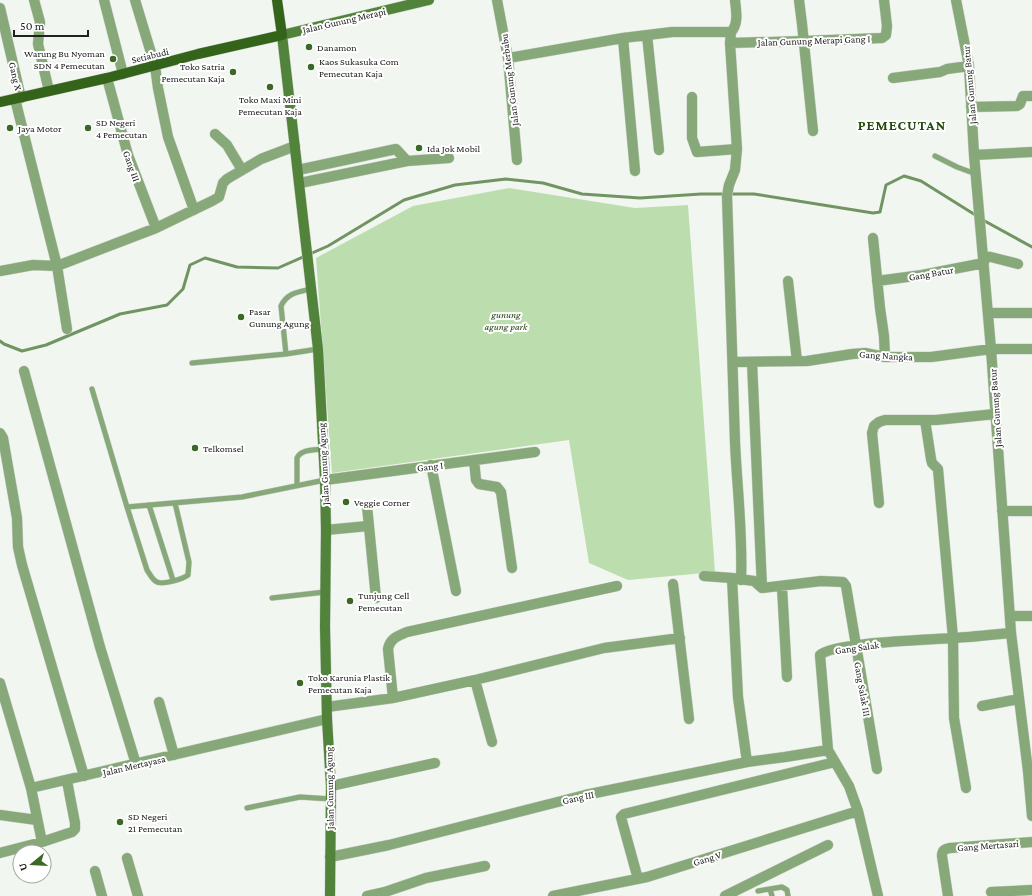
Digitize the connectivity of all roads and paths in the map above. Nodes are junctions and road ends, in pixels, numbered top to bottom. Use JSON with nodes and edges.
{"nodes":[{"id":1,"x":34,"y":0,"type":"edge"},
{"id":2,"x":104,"y":0,"type":"edge"},
{"id":3,"x":135,"y":0,"type":"edge"},
{"id":4,"x":278,"y":0,"type":"edge"},
{"id":5,"x":429,"y":0,"type":"edge"},
{"id":6,"x":498,"y":0,"type":"edge"},
{"id":7,"x":735,"y":0,"type":"edge"},
{"id":8,"x":799,"y":0,"type":"edge"},
{"id":9,"x":884,"y":0,"type":"edge"},
{"id":10,"x":956,"y":0,"type":"edge"},
{"id":11,"x":0,"y":12,"type":"edge"},
{"id":12,"x":731,"y":32,"type":"junction"},
{"id":13,"x":282,"y":35,"type":"junction"},
{"id":14,"x":647,"y":35,"type":"junction"},
{"id":15,"x":623,"y":38,"type":"junction"},
{"id":16,"x":804,"y":42,"type":"junction"},
{"id":17,"x":730,"y":43,"type":"junction"},
{"id":18,"x":508,"y":58,"type":"junction"},
{"id":19,"x":155,"y":66,"type":"junction"},
{"id":20,"x":969,"y":66,"type":"junction"},
{"id":21,"x":123,"y":74,"type":"junction"},
{"id":22,"x":107,"y":78,"type":"junction"},
{"id":23,"x":893,"y":78,"type":"dead end"},
{"id":24,"x":49,"y":91,"type":"junction"},
{"id":25,"x":1032,"y":96,"type":"edge"},
{"id":26,"x":692,"y":97,"type":"dead end"},
{"id":27,"x":18,"y":98,"type":"junction"},
{"id":28,"x":0,"y":102,"type":"edge"},
{"id":29,"x":971,"y":107,"type":"junction"},
{"id":30,"x":813,"y":131,"type":"dead end"},
{"id":31,"x":215,"y":134,"type":"dead end"},
{"id":32,"x":295,"y":146,"type":"junction"},
{"id":33,"x":737,"y":149,"type":"junction"},
{"id":34,"x":659,"y":150,"type":"dead end"},
{"id":35,"x":1032,"y":152,"type":"edge"},
{"id":36,"x":974,"y":155,"type":"junction"},
{"id":37,"x":935,"y":156,"type":"dead end"},
{"id":38,"x":449,"y":158,"type":"dead end"},
{"id":39,"x":517,"y":160,"type":"dead end"},
{"id":40,"x":407,"y":161,"type":"junction"},
{"id":41,"x":242,"y":170,"type":"junction"},
{"id":42,"x":298,"y":170,"type":"junction"},
{"id":43,"x":635,"y":171,"type":"dead end"},
{"id":44,"x":976,"y":174,"type":"junction"},
{"id":45,"x":300,"y":183,"type":"junction"},
{"id":46,"x":194,"y":210,"type":"junction"},
{"id":47,"x":156,"y":228,"type":"junction"},
{"id":48,"x":873,"y":238,"type":"dead end"},
{"id":49,"x":984,"y":259,"type":"junction"},
{"id":50,"x":1018,"y":264,"type":"dead end"},
{"id":51,"x":57,"y":266,"type":"junction"},
{"id":52,"x":0,"y":271,"type":"edge"},
{"id":53,"x":788,"y":280,"type":"dead end"},
{"id":54,"x":877,"y":281,"type":"junction"},
{"id":55,"x":311,"y":289,"type":"junction"},
{"id":56,"x":988,"y":313,"type":"junction"},
{"id":57,"x":1032,"y":313,"type":"edge"},
{"id":58,"x":67,"y":329,"type":"dead end"},
{"id":59,"x":318,"y":349,"type":"junction"},
{"id":60,"x":991,"y":349,"type":"junction"},
{"id":61,"x":1032,"y":349,"type":"edge"},
{"id":62,"x":286,"y":354,"type":"junction"},
{"id":63,"x":885,"y":357,"type":"junction"},
{"id":64,"x":797,"y":361,"type":"junction"},
{"id":65,"x":733,"y":362,"type":"junction"},
{"id":66,"x":752,"y":362,"type":"junction"},
{"id":67,"x":192,"y":363,"type":"dead end"},
{"id":68,"x":24,"y":371,"type":"dead end"},
{"id":69,"x":92,"y":389,"type":"dead end"},
{"id":70,"x":995,"y":414,"type":"junction"},
{"id":71,"x":925,"y":420,"type":"junction"},
{"id":72,"x":0,"y":433,"type":"edge"},
{"id":73,"x":323,"y":449,"type":"junction"},
{"id":74,"x":535,"y":452,"type":"dead end"},
{"id":75,"x":474,"y":460,"type":"junction"},
{"id":76,"x":431,"y":466,"type":"junction"},
{"id":77,"x":325,"y":480,"type":"junction"},
{"id":78,"x":297,"y":485,"type":"junction"},
{"id":79,"x":175,"y":503,"type":"junction"},
{"id":80,"x":879,"y":503,"type":"dead end"},
{"id":81,"x":149,"y":505,"type":"junction"},
{"id":82,"x":367,"y":506,"type":"dead end"},
{"id":83,"x":127,"y":507,"type":"junction"},
{"id":84,"x":1002,"y":511,"type":"junction"},
{"id":85,"x":1032,"y":511,"type":"edge"},
{"id":86,"x":368,"y":526,"type":"junction"},
{"id":87,"x":326,"y":530,"type":"junction"},
{"id":88,"x":512,"y":568,"type":"dead end"},
{"id":89,"x":704,"y":576,"type":"dead end"},
{"id":90,"x":736,"y":579,"type":"junction"},
{"id":91,"x":173,"y":580,"type":"junction"},
{"id":92,"x":673,"y":584,"type":"dead end"},
{"id":93,"x":617,"y":586,"type":"dead end"},
{"id":94,"x":782,"y":587,"type":"junction"},
{"id":95,"x":762,"y":588,"type":"junction"},
{"id":96,"x":456,"y":591,"type":"dead end"},
{"id":97,"x":325,"y":592,"type":"junction"},
{"id":98,"x":272,"y":598,"type":"dead end"},
{"id":99,"x":376,"y":598,"type":"dead end"},
{"id":100,"x":1010,"y":616,"type":"junction"},
{"id":101,"x":1032,"y":616,"type":"edge"},
{"id":102,"x":1011,"y":633,"type":"junction"},
{"id":103,"x":680,"y":638,"type":"junction"},
{"id":104,"x":953,"y":638,"type":"junction"},
{"id":105,"x":855,"y":645,"type":"junction"},
{"id":106,"x":788,"y":677,"type":"dead end"},
{"id":107,"x":475,"y":680,"type":"junction"},
{"id":108,"x":0,"y":683,"type":"edge"},
{"id":109,"x":393,"y":698,"type":"junction"},
{"id":110,"x":1019,"y":699,"type":"junction"},
{"id":111,"x":159,"y":702,"type":"dead end"},
{"id":112,"x":982,"y":706,"type":"dead end"},
{"id":113,"x":327,"y":708,"type":"junction"},
{"id":114,"x":689,"y":719,"type":"dead end"},
{"id":115,"x":327,"y":720,"type":"junction"},
{"id":116,"x":492,"y":742,"type":"dead end"},
{"id":117,"x":828,"y":750,"type":"junction"},
{"id":118,"x":174,"y":755,"type":"junction"},
{"id":119,"x":747,"y":762,"type":"junction"},
{"id":120,"x":835,"y":762,"type":"junction"},
{"id":121,"x":435,"y":763,"type":"dead end"},
{"id":122,"x":136,"y":764,"type":"junction"},
{"id":123,"x":877,"y":769,"type":"dead end"},
{"id":124,"x":1030,"y":771,"type":"edge"},
{"id":125,"x":84,"y":776,"type":"junction"},
{"id":126,"x":67,"y":781,"type":"junction"},
{"id":127,"x":331,"y":786,"type":"junction"},
{"id":128,"x":31,"y":788,"type":"junction"},
{"id":129,"x":966,"y":788,"type":"dead end"},
{"id":130,"x":331,"y":799,"type":"junction"},
{"id":131,"x":247,"y":808,"type":"dead end"},
{"id":132,"x":858,"y":811,"type":"junction"},
{"id":133,"x":0,"y":815,"type":"edge"},
{"id":134,"x":1032,"y":816,"type":"edge"},
{"id":135,"x":38,"y":820,"type":"junction"},
{"id":136,"x":42,"y":842,"type":"junction"},
{"id":137,"x":1032,"y":842,"type":"edge"},
{"id":138,"x":828,"y":845,"type":"dead end"},
{"id":139,"x":0,"y":853,"type":"edge"},
{"id":140,"x":330,"y":857,"type":"junction"},
{"id":141,"x":127,"y":858,"type":"dead end"},
{"id":142,"x":485,"y":866,"type":"dead end"},
{"id":143,"x":95,"y":871,"type":"dead end"},
{"id":144,"x":638,"y":879,"type":"junction"},
{"id":145,"x":756,"y":881,"type":"junction"},
{"id":146,"x":770,"y":889,"type":"junction"},
{"id":147,"x":1032,"y":890,"type":"edge"},
{"id":148,"x":991,"y":892,"type":"dead end"},
{"id":149,"x":759,"y":894,"type":"edge"},
{"id":150,"x":102,"y":896,"type":"edge"},
{"id":151,"x":138,"y":896,"type":"edge"},
{"id":152,"x":330,"y":896,"type":"edge"},
{"id":153,"x":367,"y":896,"type":"edge"},
{"id":154,"x":553,"y":896,"type":"edge"},
{"id":155,"x":725,"y":896,"type":"edge"},
{"id":156,"x":772,"y":896,"type":"edge"},
{"id":157,"x":788,"y":896,"type":"edge"},
{"id":158,"x":878,"y":896,"type":"edge"},
{"id":159,"x":948,"y":896,"type":"edge"}],
"edges":[{"from":1,"to":24,"type":"street"},
{"from":2,"to":21,"type":"street"},
{"from":3,"to":19,"type":"street"},
{"from":4,"to":13,"type":"main road"},
{"from":5,"to":13,"type":"main road","name":"Jalan Gunung Merapi"},
{"from":6,"to":18,"type":"street","name":"Jalan Gunung Merbabu"},
{"from":7,"to":12,"type":"street"},
{"from":8,"to":16,"type":"street"},
{"from":9,"to":16,"type":"street","name":"Jalan Gunung Merapi Gang I"},
{"from":10,"to":20,"type":"street","name":"Jalan Gunung Batur"},
{"from":11,"to":27,"type":"street","name":"Gang X"},
{"from":12,"to":14,"type":"street"},
{"from":12,"to":17,"type":"street"},
{"from":13,"to":19,"type":"main road","name":"Setiabudi"},
{"from":13,"to":32,"type":"main road","name":"Jalan Gunung Agung"},
{"from":14,"to":15,"type":"street"},
{"from":14,"to":34,"type":"street"},
{"from":15,"to":18,"type":"street"},
{"from":15,"to":43,"type":"street"},
{"from":16,"to":17,"type":"street","name":"Jalan Gunung Merapi Gang I"},
{"from":16,"to":30,"type":"street"},
{"from":17,"to":33,"type":"street"},
{"from":18,"to":39,"type":"street","name":"Jalan Gunung Merbabu"},
{"from":19,"to":21,"type":"main road","name":"Setiabudi"},
{"from":19,"to":46,"type":"street"},
{"from":20,"to":23,"type":"street"},
{"from":20,"to":29,"type":"street","name":"Jalan Gunung Batur"},
{"from":21,"to":22,"type":"main road","name":"Setiabudi"},
{"from":22,"to":24,"type":"main road","name":"Setiabudi"},
{"from":22,"to":47,"type":"street","name":"Gang III"},
{"from":24,"to":27,"type":"main road","name":"Setiabudi"},
{"from":25,"to":29,"type":"street"},
{"from":26,"to":33,"type":"street"},
{"from":27,"to":28,"type":"main road","name":"Setiabudi"},
{"from":27,"to":51,"type":"street","name":"Gang X"},
{"from":29,"to":36,"type":"street","name":"Jalan Gunung Batur"},
{"from":31,"to":41,"type":"street"},
{"from":32,"to":41,"type":"street"},
{"from":32,"to":42,"type":"main road","name":"Jalan Gunung Agung"},
{"from":33,"to":65,"type":"street"},
{"from":35,"to":36,"type":"street"},
{"from":36,"to":44,"type":"street","name":"Jalan Gunung Batur"},
{"from":37,"to":44,"type":"lane"},
{"from":38,"to":40,"type":"street"},
{"from":40,"to":42,"type":"street"},
{"from":40,"to":45,"type":"street"},
{"from":41,"to":46,"type":"street"},
{"from":42,"to":45,"type":"main road","name":"Jalan Gunung Agung"},
{"from":44,"to":49,"type":"street","name":"Jalan Gunung Batur"},
{"from":45,"to":55,"type":"main road","name":"Jalan Gunung Agung"},
{"from":46,"to":47,"type":"street"},
{"from":47,"to":51,"type":"street"},
{"from":48,"to":54,"type":"street"},
{"from":49,"to":50,"type":"street"},
{"from":49,"to":54,"type":"street","name":"Gang Batur"},
{"from":49,"to":56,"type":"street","name":"Jalan Gunung Batur"},
{"from":51,"to":52,"type":"street"},
{"from":51,"to":58,"type":"street","name":"Gang X"},
{"from":53,"to":64,"type":"street"},
{"from":54,"to":63,"type":"street"},
{"from":55,"to":59,"type":"main road","name":"Jalan Gunung Agung"},
{"from":55,"to":62,"type":"lane"},
{"from":56,"to":57,"type":"street"},
{"from":56,"to":60,"type":"street","name":"Jalan Gunung Batur"},
{"from":59,"to":62,"type":"lane"},
{"from":59,"to":73,"type":"main road","name":"Jalan Gunung Agung"},
{"from":60,"to":61,"type":"street","name":"Gang Nangka"},
{"from":60,"to":63,"type":"street","name":"Gang Nangka"},
{"from":60,"to":70,"type":"street","name":"Jalan Gunung Batur"},
{"from":62,"to":67,"type":"lane"},
{"from":63,"to":64,"type":"street","name":"Gang Nangka"},
{"from":64,"to":66,"type":"street","name":"Gang Nangka"},
{"from":65,"to":66,"type":"street","name":"Gang Nangka"},
{"from":65,"to":90,"type":"street"},
{"from":66,"to":95,"type":"street"},
{"from":68,"to":122,"type":"street"},
{"from":69,"to":83,"type":"lane"},
{"from":70,"to":71,"type":"street"},
{"from":70,"to":84,"type":"street","name":"Jalan Gunung Batur"},
{"from":71,"to":80,"type":"street"},
{"from":71,"to":104,"type":"street"},
{"from":72,"to":125,"type":"street"},
{"from":73,"to":77,"type":"main road","name":"Jalan Gunung Agung"},
{"from":73,"to":78,"type":"lane"},
{"from":74,"to":75,"type":"street","name":"Gang I"},
{"from":75,"to":76,"type":"street","name":"Gang I"},
{"from":75,"to":88,"type":"street"},
{"from":76,"to":77,"type":"street","name":"Gang I"},
{"from":76,"to":96,"type":"street"},
{"from":77,"to":78,"type":"lane"},
{"from":77,"to":87,"type":"main road","name":"Jalan Gunung Agung"},
{"from":78,"to":79,"type":"lane"},
{"from":79,"to":81,"type":"lane"},
{"from":79,"to":91,"type":"lane"},
{"from":81,"to":83,"type":"lane"},
{"from":81,"to":91,"type":"lane"},
{"from":82,"to":86,"type":"street"},
{"from":83,"to":91,"type":"lane"},
{"from":84,"to":85,"type":"street"},
{"from":84,"to":100,"type":"street","name":"Jalan Gunung Batur"},
{"from":86,"to":87,"type":"street"},
{"from":86,"to":99,"type":"street"},
{"from":87,"to":97,"type":"main road","name":"Jalan Gunung Agung"},
{"from":89,"to":90,"type":"street"},
{"from":90,"to":95,"type":"street"},
{"from":90,"to":119,"type":"street"},
{"from":92,"to":103,"type":"street"},
{"from":93,"to":109,"type":"street"},
{"from":94,"to":95,"type":"street"},
{"from":94,"to":105,"type":"street","name":"Gang Salak III"},
{"from":94,"to":106,"type":"street"},
{"from":97,"to":98,"type":"lane"},
{"from":97,"to":113,"type":"main road","name":"Jalan Gunung Agung"},
{"from":100,"to":101,"type":"street"},
{"from":100,"to":102,"type":"street","name":"Jalan Gunung Batur"},
{"from":102,"to":104,"type":"street","name":"Gang Salak"},
{"from":102,"to":110,"type":"street","name":"Jalan Gunung Batur"},
{"from":103,"to":107,"type":"street"},
{"from":103,"to":114,"type":"street"},
{"from":104,"to":105,"type":"street","name":"Gang Salak"},
{"from":104,"to":129,"type":"street"},
{"from":105,"to":117,"type":"street","name":"Gang Salak"},
{"from":105,"to":123,"type":"street","name":"Gang Salak III"},
{"from":107,"to":109,"type":"street"},
{"from":107,"to":116,"type":"street"},
{"from":108,"to":128,"type":"street"},
{"from":109,"to":113,"type":"street"},
{"from":110,"to":112,"type":"street"},
{"from":110,"to":124,"type":"street","name":"Jalan Gunung Batur"},
{"from":111,"to":118,"type":"street"},
{"from":113,"to":115,"type":"main road","name":"Jalan Gunung Agung"},
{"from":115,"to":118,"type":"street","name":"Jalan Mertayasa"},
{"from":115,"to":127,"type":"main road","name":"Jalan Gunung Agung"},
{"from":117,"to":119,"type":"street","name":"Gang III"},
{"from":117,"to":120,"type":"street","name":"Gang Salak"},
{"from":118,"to":122,"type":"street","name":"Jalan Mertayasa"},
{"from":119,"to":140,"type":"street","name":"Gang III"},
{"from":120,"to":132,"type":"street","name":"Gang Salak"},
{"from":120,"to":144,"type":"street"},
{"from":121,"to":127,"type":"street"},
{"from":122,"to":125,"type":"street","name":"Jalan Mertayasa"},
{"from":124,"to":134,"type":"street","name":"Jalan Gunung Batur"},
{"from":125,"to":126,"type":"street","name":"Jalan Mertayasa"},
{"from":126,"to":128,"type":"street","name":"Jalan Mertayasa"},
{"from":126,"to":136,"type":"street"},
{"from":127,"to":130,"type":"main road","name":"Jalan Gunung Agung"},
{"from":128,"to":135,"type":"street"},
{"from":130,"to":131,"type":"lane"},
{"from":130,"to":140,"type":"main road","name":"Jalan Gunung Agung"},
{"from":132,"to":144,"type":"street","name":"Gang V"},
{"from":132,"to":158,"type":"street","name":"Gang Salak"},
{"from":133,"to":135,"type":"street"},
{"from":135,"to":136,"type":"street"},
{"from":136,"to":139,"type":"street"},
{"from":137,"to":159,"type":"street","name":"Gang Mertasari"},
{"from":138,"to":145,"type":"street"},
{"from":140,"to":152,"type":"main road","name":"Jalan Gunung Agung"},
{"from":141,"to":151,"type":"street"},
{"from":142,"to":153,"type":"street"},
{"from":143,"to":150,"type":"street"},
{"from":144,"to":154,"type":"street","name":"Gang V"},
{"from":145,"to":149,"type":"lane"},
{"from":145,"to":155,"type":"street"},
{"from":146,"to":149,"type":"lane"},
{"from":146,"to":156,"type":"lane"},
{"from":146,"to":157,"type":"lane"},
{"from":147,"to":148,"type":"street"}]}
